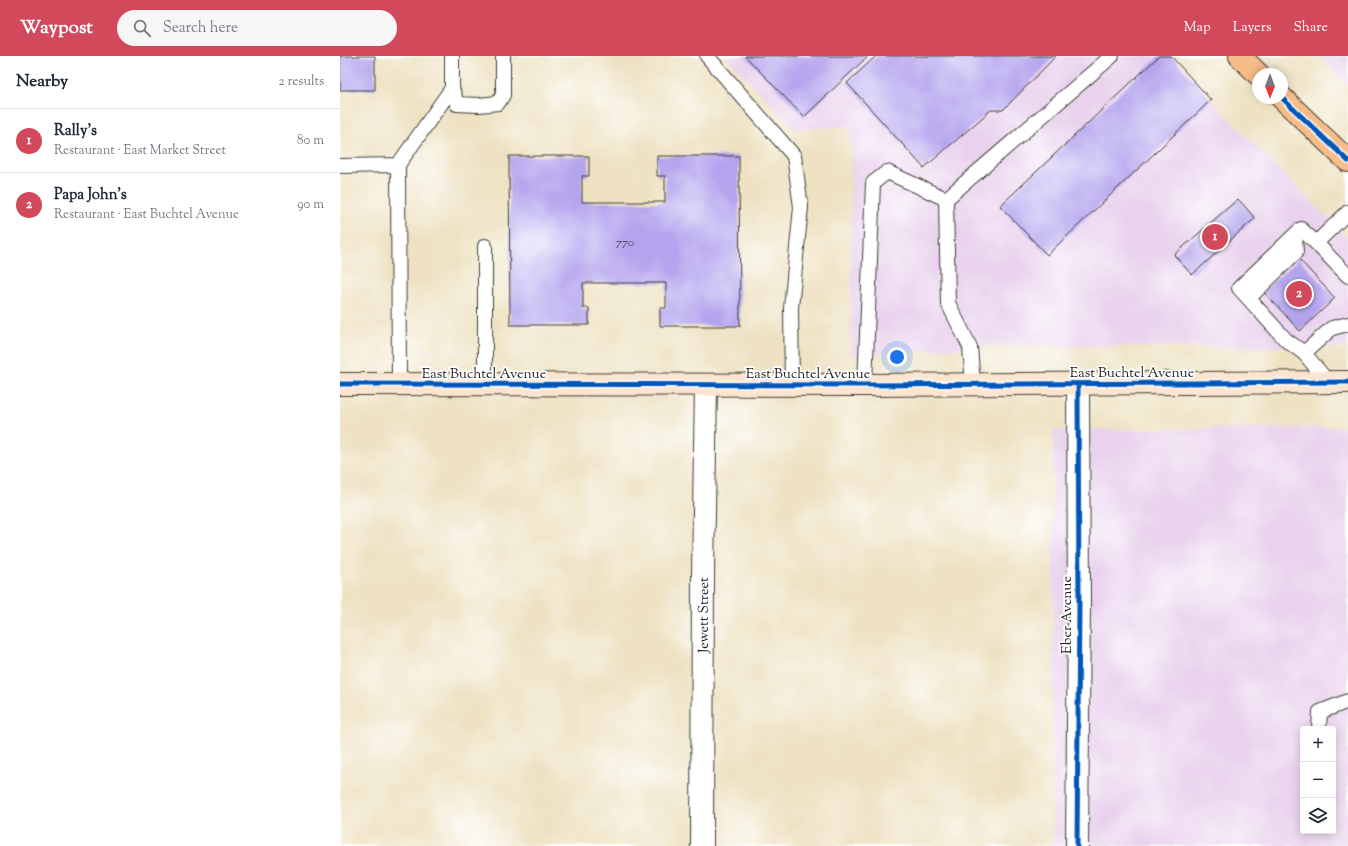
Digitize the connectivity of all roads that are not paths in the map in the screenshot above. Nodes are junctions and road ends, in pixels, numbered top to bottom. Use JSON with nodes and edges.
{"nodes":[{"id":1,"x":452,"y":56,"type":"edge"},
{"id":2,"x":503,"y":56,"type":"edge"},
{"id":3,"x":708,"y":56,"type":"edge"},
{"id":4,"x":1112,"y":56,"type":"edge"},
{"id":5,"x":1240,"y":56,"type":"edge"},
{"id":6,"x":1252,"y":68,"type":"edge"},
{"id":7,"x":452,"y":88,"type":"junction"},
{"id":8,"x":1288,"y":104,"type":"edge"},
{"id":9,"x":1348,"y":161,"type":"edge"},
{"id":10,"x":398,"y":165,"type":"junction"},
{"id":11,"x":340,"y":166,"type":"edge"},
{"id":12,"x":946,"y":199,"type":"junction"},
{"id":13,"x":1348,"y":212,"type":"edge"},
{"id":14,"x":1316,"y":243,"type":"junction"},
{"id":15,"x":485,"y":246,"type":"dead end"},
{"id":16,"x":1348,"y":276,"type":"edge"},
{"id":17,"x":1348,"y":324,"type":"edge"},
{"id":18,"x":1304,"y":352,"type":"junction"},
{"id":19,"x":1338,"y":382,"type":"edge"},
{"id":20,"x":340,"y":384,"type":"edge"},
{"id":21,"x":399,"y":384,"type":"junction"},
{"id":22,"x":485,"y":384,"type":"junction"},
{"id":23,"x":973,"y":384,"type":"junction"},
{"id":24,"x":1078,"y":384,"type":"junction"},
{"id":25,"x":706,"y":385,"type":"junction"},
{"id":26,"x":792,"y":385,"type":"junction"},
{"id":27,"x":865,"y":385,"type":"junction"},
{"id":28,"x":1348,"y":701,"type":"edge"},
{"id":29,"x":1319,"y":726,"type":"edge"},
{"id":30,"x":702,"y":846,"type":"edge"},
{"id":31,"x":1077,"y":846,"type":"edge"}],
"edges":[{"from":1,"to":7,"type":"lane"},
{"from":2,"to":7,"type":"lane"},
{"from":3,"to":26,"type":"lane"},
{"from":4,"to":12,"type":"lane"},
{"from":5,"to":6,"type":"main road"},
{"from":7,"to":10,"type":"lane"},
{"from":8,"to":9,"type":"main road"},
{"from":10,"to":11,"type":"lane"},
{"from":10,"to":21,"type":"lane"},
{"from":12,"to":23,"type":"lane"},
{"from":12,"to":27,"type":"lane"},
{"from":13,"to":14,"type":"lane"},
{"from":14,"to":16,"type":"lane"},
{"from":14,"to":18,"type":"lane"},
{"from":15,"to":22,"type":"lane"},
{"from":17,"to":18,"type":"lane"},
{"from":18,"to":19,"type":"lane"},
{"from":19,"to":24,"type":"street","name":"East Buchtel Avenue"},
{"from":20,"to":21,"type":"street","name":"East Buchtel Avenue"},
{"from":21,"to":22,"type":"street","name":"East Buchtel Avenue"},
{"from":22,"to":25,"type":"street","name":"East Buchtel Avenue"},
{"from":23,"to":24,"type":"street","name":"East Buchtel Avenue"},
{"from":23,"to":27,"type":"street","name":"East Buchtel Avenue"},
{"from":24,"to":31,"type":"street","name":"Eber Avenue"},
{"from":25,"to":26,"type":"street","name":"East Buchtel Avenue"},
{"from":25,"to":30,"type":"street","name":"Jewett Street"},
{"from":26,"to":27,"type":"street","name":"East Buchtel Avenue"},
{"from":28,"to":29,"type":"lane"}]}
